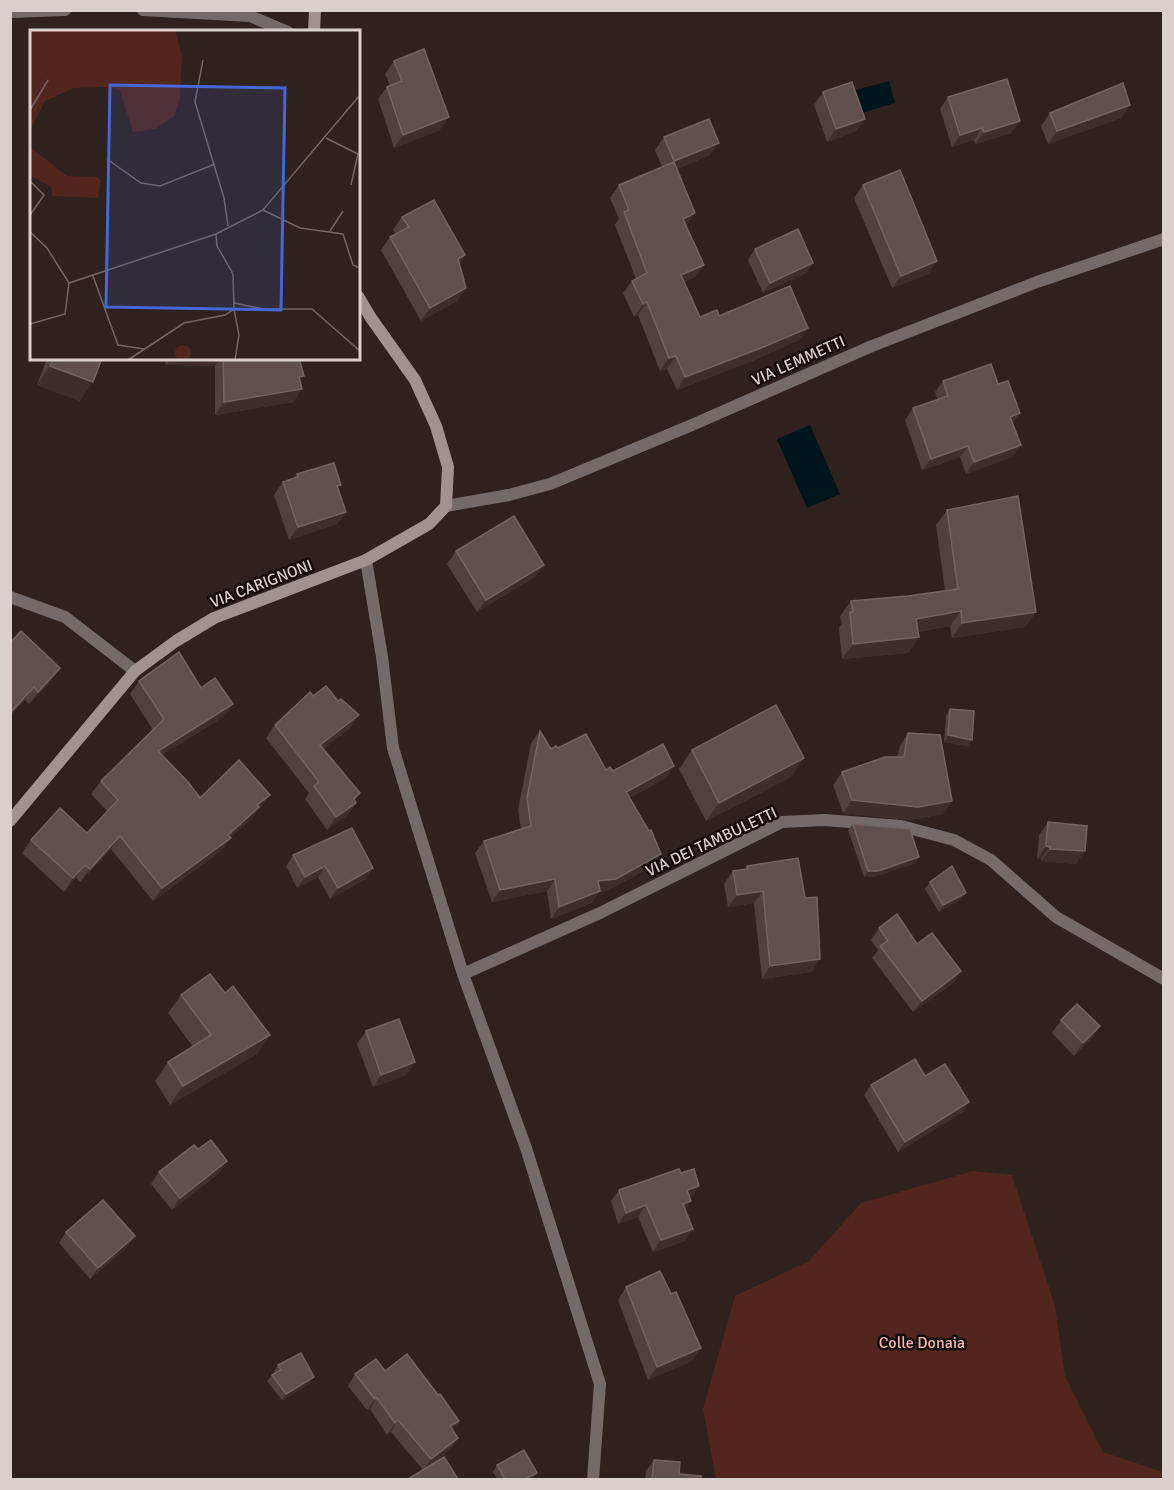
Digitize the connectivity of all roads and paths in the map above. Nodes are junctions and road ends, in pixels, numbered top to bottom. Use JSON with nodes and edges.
{"nodes":[{"id":1,"x":65,"y":10,"type":"edge"},
{"id":2,"x":142,"y":10,"type":"edge"},
{"id":3,"x":315,"y":10,"type":"edge"},
{"id":4,"x":10,"y":12,"type":"edge"},
{"id":5,"x":283,"y":30,"type":"edge"},
{"id":6,"x":314,"y":30,"type":"edge"},
{"id":7,"x":1164,"y":239,"type":"edge"},
{"id":8,"x":360,"y":299,"type":"edge"},
{"id":9,"x":446,"y":506,"type":"junction"},
{"id":10,"x":366,"y":560,"type":"junction"},
{"id":11,"x":10,"y":597,"type":"edge"},
{"id":12,"x":135,"y":672,"type":"junction"},
{"id":13,"x":10,"y":821,"type":"edge"},
{"id":14,"x":463,"y":974,"type":"junction"},
{"id":15,"x":1164,"y":979,"type":"edge"},
{"id":16,"x":593,"y":1479,"type":"edge"}],
"edges":[{"from":1,"to":4,"type":"street"},
{"from":2,"to":5,"type":"street"},
{"from":3,"to":6,"type":"street"},
{"from":7,"to":9,"type":"street","name":"VIA LEMMETTI"},
{"from":8,"to":9,"type":"street"},
{"from":9,"to":10,"type":"street","name":"VIA CARIGNONI"},
{"from":10,"to":12,"type":"street","name":"VIA CARIGNONI"},
{"from":10,"to":14,"type":"street"},
{"from":11,"to":12,"type":"street"},
{"from":12,"to":13,"type":"street","name":"VIA CARIGNONI"},
{"from":14,"to":15,"type":"street","name":"VIA DEI TAMBULETTI"},
{"from":14,"to":16,"type":"street"}]}
